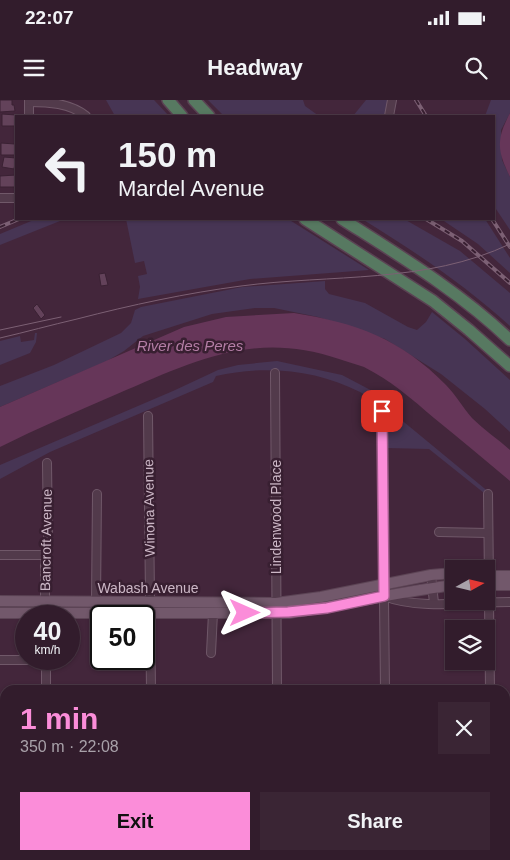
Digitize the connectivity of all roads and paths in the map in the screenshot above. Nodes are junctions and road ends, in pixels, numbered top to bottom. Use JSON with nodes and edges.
{"nodes":[{"id":1,"x":168,"y":100,"type":"edge"},
{"id":2,"x":194,"y":100,"type":"edge"},
{"id":3,"x":392,"y":100,"type":"edge"},
{"id":4,"x":28,"y":101,"type":"edge"},
{"id":5,"x":29,"y":115,"type":"edge"},
{"id":6,"x":85,"y":115,"type":"edge"},
{"id":7,"x":181,"y":115,"type":"edge"},
{"id":8,"x":208,"y":115,"type":"edge"},
{"id":9,"x":389,"y":115,"type":"edge"},
{"id":10,"x":0,"y":198,"type":"edge"},
{"id":11,"x":15,"y":198,"type":"edge"},
{"id":12,"x":307,"y":220,"type":"edge"},
{"id":13,"x":344,"y":220,"type":"edge"},
{"id":14,"x":510,"y":340,"type":"edge"},
{"id":15,"x":510,"y":366,"type":"edge"},
{"id":16,"x":275,"y":373,"type":"dead end"},
{"id":17,"x":382,"y":411,"type":"dead end"},
{"id":18,"x":148,"y":416,"type":"dead end"},
{"id":19,"x":47,"y":464,"type":"dead end"},
{"id":20,"x":97,"y":494,"type":"dead end"},
{"id":21,"x":488,"y":494,"type":"dead end"},
{"id":22,"x":438,"y":532,"type":"dead end"},
{"id":23,"x":488,"y":534,"type":"junction"},
{"id":24,"x":0,"y":555,"type":"edge"},
{"id":25,"x":46,"y":555,"type":"junction"},
{"id":26,"x":487,"y":560,"type":"edge"},
{"id":27,"x":445,"y":574,"type":"edge"},
{"id":28,"x":431,"y":575,"type":"junction"},
{"id":29,"x":510,"y":576,"type":"edge"},
{"id":30,"x":495,"y":579,"type":"edge"},
{"id":31,"x":495,"y":582,"type":"edge"},
{"id":32,"x":384,"y":584,"type":"junction"},
{"id":33,"x":510,"y":585,"type":"edge"},
{"id":34,"x":445,"y":587,"type":"edge"},
{"id":35,"x":432,"y":588,"type":"junction"},
{"id":36,"x":384,"y":596,"type":"junction"},
{"id":37,"x":150,"y":601,"type":"junction"},
{"id":38,"x":0,"y":602,"type":"edge"},
{"id":39,"x":96,"y":602,"type":"junction"},
{"id":40,"x":495,"y":602,"type":"edge"},
{"id":41,"x":510,"y":602,"type":"edge"},
{"id":42,"x":434,"y":604,"type":"junction"},
{"id":43,"x":445,"y":604,"type":"edge"},
{"id":44,"x":17,"y":605,"type":"edge"},
{"id":45,"x":45,"y":605,"type":"edge"},
{"id":46,"x":77,"y":605,"type":"edge"},
{"id":47,"x":150,"y":605,"type":"edge"},
{"id":48,"x":276,"y":608,"type":"junction"},
{"id":49,"x":489,"y":610,"type":"edge"},
{"id":50,"x":15,"y":611,"type":"edge"},
{"id":51,"x":0,"y":612,"type":"edge"},
{"id":52,"x":155,"y":613,"type":"edge"},
{"id":53,"x":213,"y":613,"type":"junction"},
{"id":54,"x":211,"y":653,"type":"dead end"},
{"id":55,"x":0,"y":660,"type":"edge"},
{"id":56,"x":15,"y":660,"type":"edge"},
{"id":57,"x":46,"y":670,"type":"edge"},
{"id":58,"x":151,"y":670,"type":"edge"},
{"id":59,"x":46,"y":685,"type":"edge"},
{"id":60,"x":151,"y":685,"type":"edge"},
{"id":61,"x":277,"y":685,"type":"edge"},
{"id":62,"x":385,"y":685,"type":"edge"},
{"id":63,"x":490,"y":685,"type":"edge"}],
"edges":[{"from":1,"to":7,"type":"highway"},
{"from":2,"to":8,"type":"highway"},
{"from":3,"to":9,"type":"street"},
{"from":4,"to":5,"type":"street"},
{"from":4,"to":6,"type":"street"},
{"from":10,"to":11,"type":"street"},
{"from":12,"to":15,"type":"highway"},
{"from":13,"to":14,"type":"highway"},
{"from":16,"to":48,"type":"street","name":"Lindenwood Place"},
{"from":17,"to":32,"type":"street"},
{"from":18,"to":37,"type":"street","name":"Winona Avenue"},
{"from":19,"to":25,"type":"street","name":"Bancroft Avenue"},
{"from":20,"to":39,"type":"street"},
{"from":21,"to":23,"type":"street"},
{"from":22,"to":23,"type":"street"},
{"from":23,"to":26,"type":"street"},
{"from":24,"to":25,"type":"street"},
{"from":25,"to":45,"type":"street","name":"Bancroft Avenue"},
{"from":27,"to":28,"type":"main road","name":"Wabash Avenue"},
{"from":28,"to":32,"type":"main road","name":"Wabash Avenue"},
{"from":28,"to":35,"type":"street"},
{"from":29,"to":30,"type":"main road"},
{"from":31,"to":33,"type":"main road"},
{"from":32,"to":36,"type":"street"},
{"from":32,"to":48,"type":"main road","name":"Wabash Avenue"},
{"from":34,"to":35,"type":"main road"},
{"from":35,"to":36,"type":"main road"},
{"from":35,"to":42,"type":"street"},
{"from":36,"to":42,"type":"street","name":"Wabash Avenue"},
{"from":36,"to":48,"type":"main road","name":"Wabash Avenue"},
{"from":36,"to":62,"type":"street"},
{"from":37,"to":39,"type":"main road","name":"Wabash Avenue"},
{"from":37,"to":47,"type":"street","name":"Winona Avenue"},
{"from":37,"to":48,"type":"main road","name":"Wabash Avenue"},
{"from":38,"to":44,"type":"main road","name":"Wabash Avenue"},
{"from":39,"to":46,"type":"main road","name":"Wabash Avenue"},
{"from":40,"to":41,"type":"street","name":"Wabash Avenue"},
{"from":42,"to":43,"type":"street","name":"Wabash Avenue"},
{"from":48,"to":53,"type":"main road","name":"Wabash Avenue"},
{"from":48,"to":61,"type":"street","name":"Lindenwood Place"},
{"from":49,"to":63,"type":"street"},
{"from":50,"to":51,"type":"main road","name":"Wabash Avenue"},
{"from":52,"to":53,"type":"main road","name":"Wabash Avenue"},
{"from":53,"to":54,"type":"street"},
{"from":55,"to":56,"type":"street"},
{"from":57,"to":59,"type":"street"},
{"from":58,"to":60,"type":"street","name":"Winona Avenue"}]}
